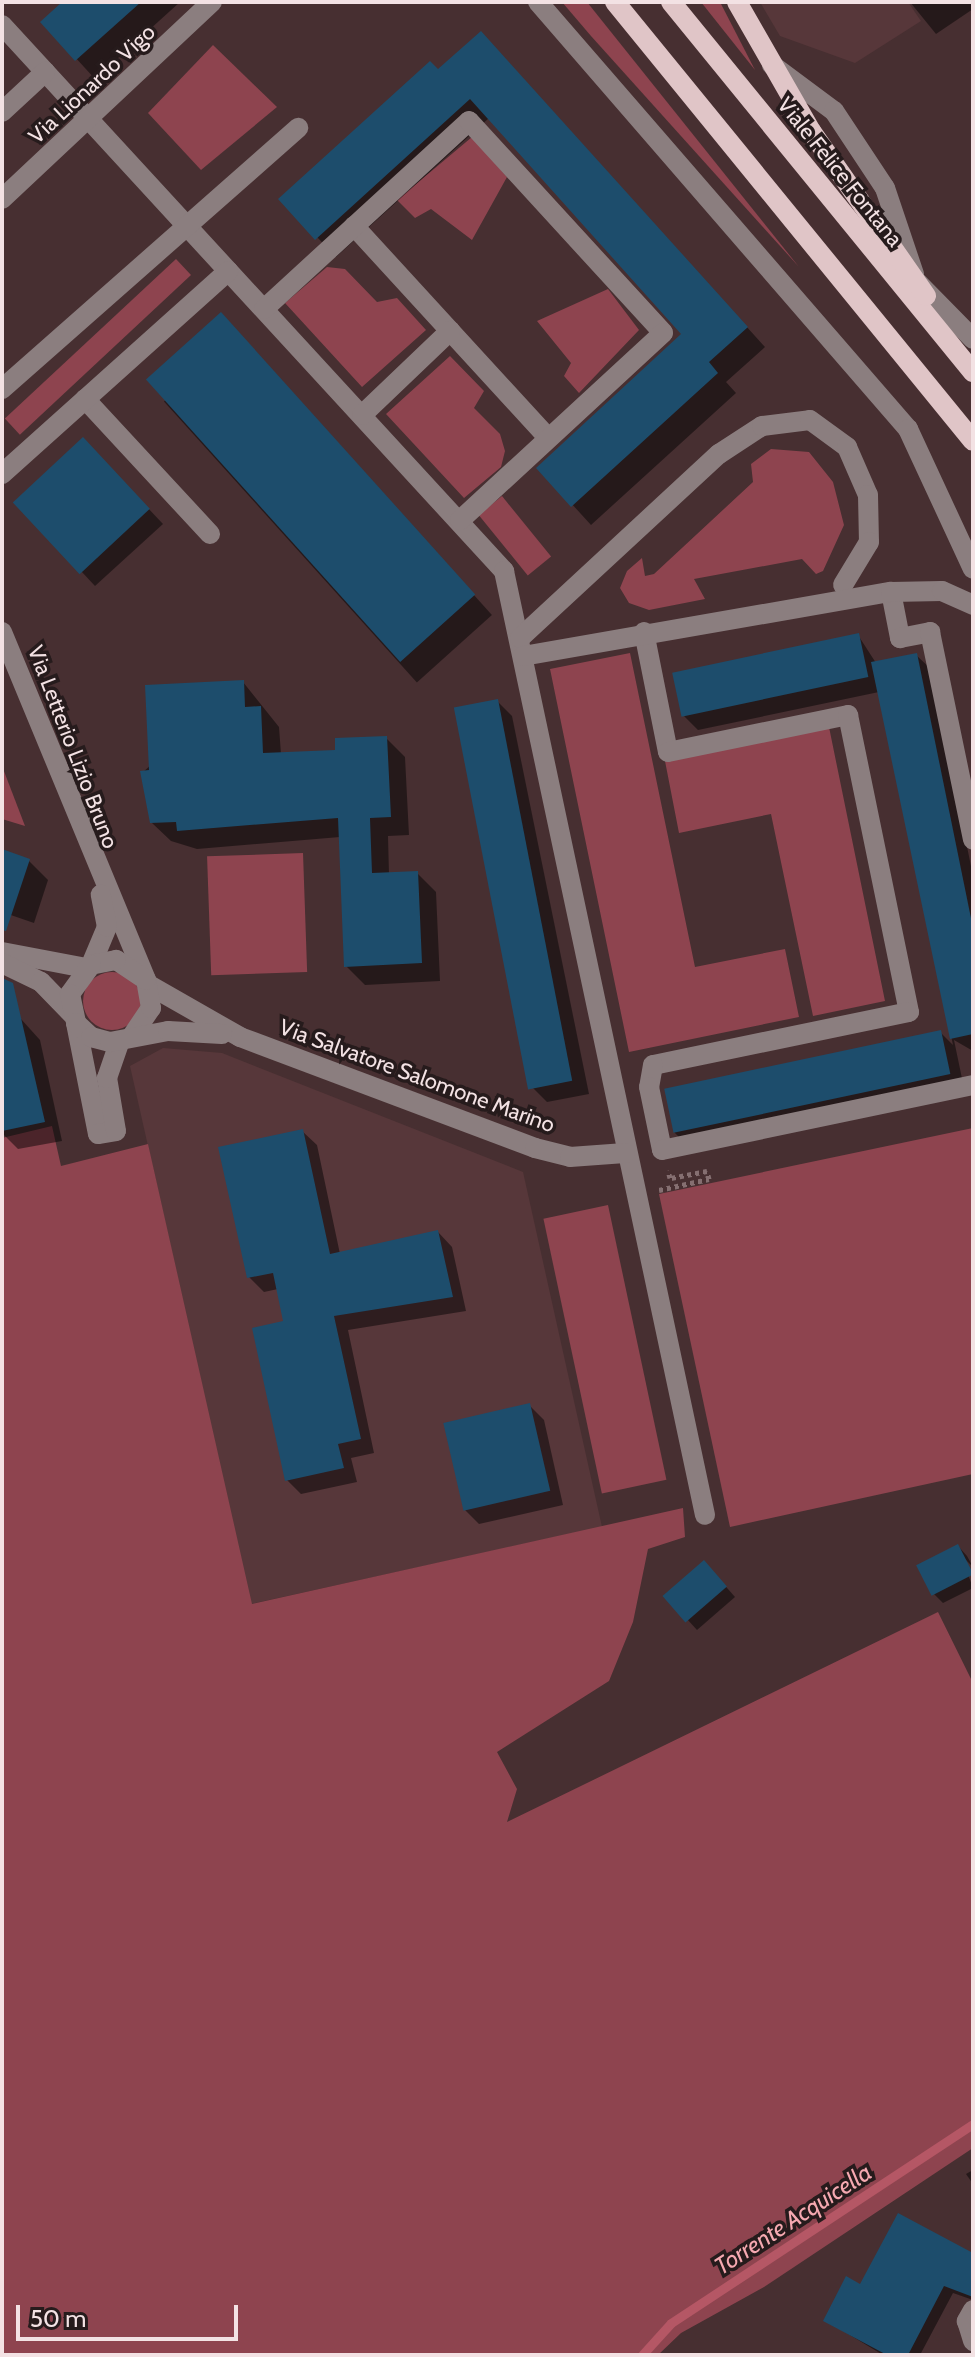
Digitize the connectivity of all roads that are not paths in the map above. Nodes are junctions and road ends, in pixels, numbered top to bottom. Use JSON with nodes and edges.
{"nodes":[{"id":1,"x":212,"y":2,"type":"edge"},
{"id":2,"x":538,"y":2,"type":"edge"},
{"id":3,"x":615,"y":2,"type":"edge"},
{"id":4,"x":671,"y":2,"type":"edge"},
{"id":5,"x":737,"y":2,"type":"edge"},
{"id":6,"x":2,"y":25,"type":"edge"},
{"id":7,"x":771,"y":65,"type":"junction"},
{"id":8,"x":45,"y":72,"type":"junction"},
{"id":9,"x":2,"y":112,"type":"edge"},
{"id":10,"x":90,"y":120,"type":"junction"},
{"id":11,"x":298,"y":128,"type":"dead end"},
{"id":12,"x":818,"y":183,"type":"junction"},
{"id":13,"x":2,"y":199,"type":"edge"},
{"id":14,"x":185,"y":225,"type":"junction"},
{"id":15,"x":354,"y":226,"type":"junction"},
{"id":16,"x":228,"y":271,"type":"junction"},
{"id":17,"x":916,"y":281,"type":"junction"},
{"id":18,"x":264,"y":309,"type":"junction"},
{"id":19,"x":450,"y":331,"type":"junction"},
{"id":20,"x":973,"y":339,"type":"edge"},
{"id":21,"x":973,"y":366,"type":"edge"},
{"id":22,"x":973,"y":372,"type":"edge"},
{"id":23,"x":2,"y":389,"type":"edge"},
{"id":24,"x":85,"y":399,"type":"junction"},
{"id":25,"x":362,"y":415,"type":"junction"},
{"id":26,"x":548,"y":438,"type":"junction"},
{"id":27,"x":973,"y":441,"type":"edge"},
{"id":28,"x":2,"y":474,"type":"edge"},
{"id":29,"x":460,"y":520,"type":"junction"},
{"id":30,"x":210,"y":534,"type":"dead end"},
{"id":31,"x":973,"y":569,"type":"edge"},
{"id":32,"x":843,"y":585,"type":"dead end"},
{"id":33,"x":891,"y":592,"type":"junction"},
{"id":34,"x":973,"y":605,"type":"edge"},
{"id":35,"x":2,"y":632,"type":"edge"},
{"id":36,"x":644,"y":632,"type":"junction"},
{"id":37,"x":521,"y":647,"type":"junction"},
{"id":38,"x":973,"y":840,"type":"edge"},
{"id":39,"x":99,"y":879,"type":"junction"},
{"id":40,"x":2,"y":952,"type":"edge"},
{"id":41,"x":2,"y":963,"type":"edge"},
{"id":42,"x":89,"y":966,"type":"junction"},
{"id":43,"x":147,"y":983,"type":"junction"},
{"id":44,"x":74,"y":1018,"type":"junction"},
{"id":45,"x":240,"y":1037,"type":"junction"},
{"id":46,"x":126,"y":1039,"type":"junction"},
{"id":47,"x":973,"y":1085,"type":"edge"},
{"id":48,"x":625,"y":1153,"type":"junction"},
{"id":49,"x":705,"y":1515,"type":"dead end"},
{"id":50,"x":973,"y":2310,"type":"edge"},
{"id":51,"x":973,"y":2341,"type":"edge"}],
"edges":[{"from":1,"to":10,"type":"street","name":"Via Lionardo Vigo"},
{"from":2,"to":31,"type":"street"},
{"from":3,"to":27,"type":"main road"},
{"from":4,"to":12,"type":"main road","name":"Viale Felice Fontana"},
{"from":5,"to":7,"type":"main road"},
{"from":6,"to":8,"type":"street"},
{"from":7,"to":17,"type":"main road"},
{"from":7,"to":17,"type":"street"},
{"from":8,"to":9,"type":"street"},
{"from":8,"to":10,"type":"street"},
{"from":10,"to":13,"type":"street","name":"Via Lionardo Vigo"},
{"from":10,"to":14,"type":"street"},
{"from":11,"to":14,"type":"street"},
{"from":12,"to":17,"type":"street"},
{"from":12,"to":22,"type":"main road","name":"Viale Felice Fontana"},
{"from":14,"to":16,"type":"street"},
{"from":14,"to":23,"type":"street"},
{"from":15,"to":18,"type":"street"},
{"from":15,"to":19,"type":"street"},
{"from":15,"to":26,"type":"street"},
{"from":16,"to":18,"type":"street"},
{"from":16,"to":24,"type":"street"},
{"from":17,"to":20,"type":"street"},
{"from":17,"to":21,"type":"main road"},
{"from":18,"to":25,"type":"street"},
{"from":19,"to":25,"type":"street"},
{"from":19,"to":26,"type":"street"},
{"from":24,"to":28,"type":"street"},
{"from":24,"to":30,"type":"street"},
{"from":25,"to":29,"type":"street"},
{"from":26,"to":29,"type":"street"},
{"from":29,"to":37,"type":"street"},
{"from":32,"to":37,"type":"street"},
{"from":33,"to":34,"type":"street"},
{"from":33,"to":36,"type":"street"},
{"from":33,"to":38,"type":"street"},
{"from":35,"to":39,"type":"street","name":"Via Letterio Lizio Bruno"},
{"from":36,"to":37,"type":"street"},
{"from":36,"to":47,"type":"street"},
{"from":37,"to":48,"type":"street"},
{"from":39,"to":42,"type":"street"},
{"from":39,"to":43,"type":"street"},
{"from":40,"to":42,"type":"street"},
{"from":41,"to":44,"type":"street"},
{"from":42,"to":43,"type":"street"},
{"from":42,"to":44,"type":"street"},
{"from":43,"to":45,"type":"street"},
{"from":43,"to":46,"type":"street"},
{"from":44,"to":46,"type":"street"},
{"from":44,"to":46,"type":"street"},
{"from":45,"to":46,"type":"street"},
{"from":45,"to":48,"type":"street","name":"Via Salvatore Salomone Marino"},
{"from":48,"to":49,"type":"street"},
{"from":50,"to":51,"type":"street"}]}
